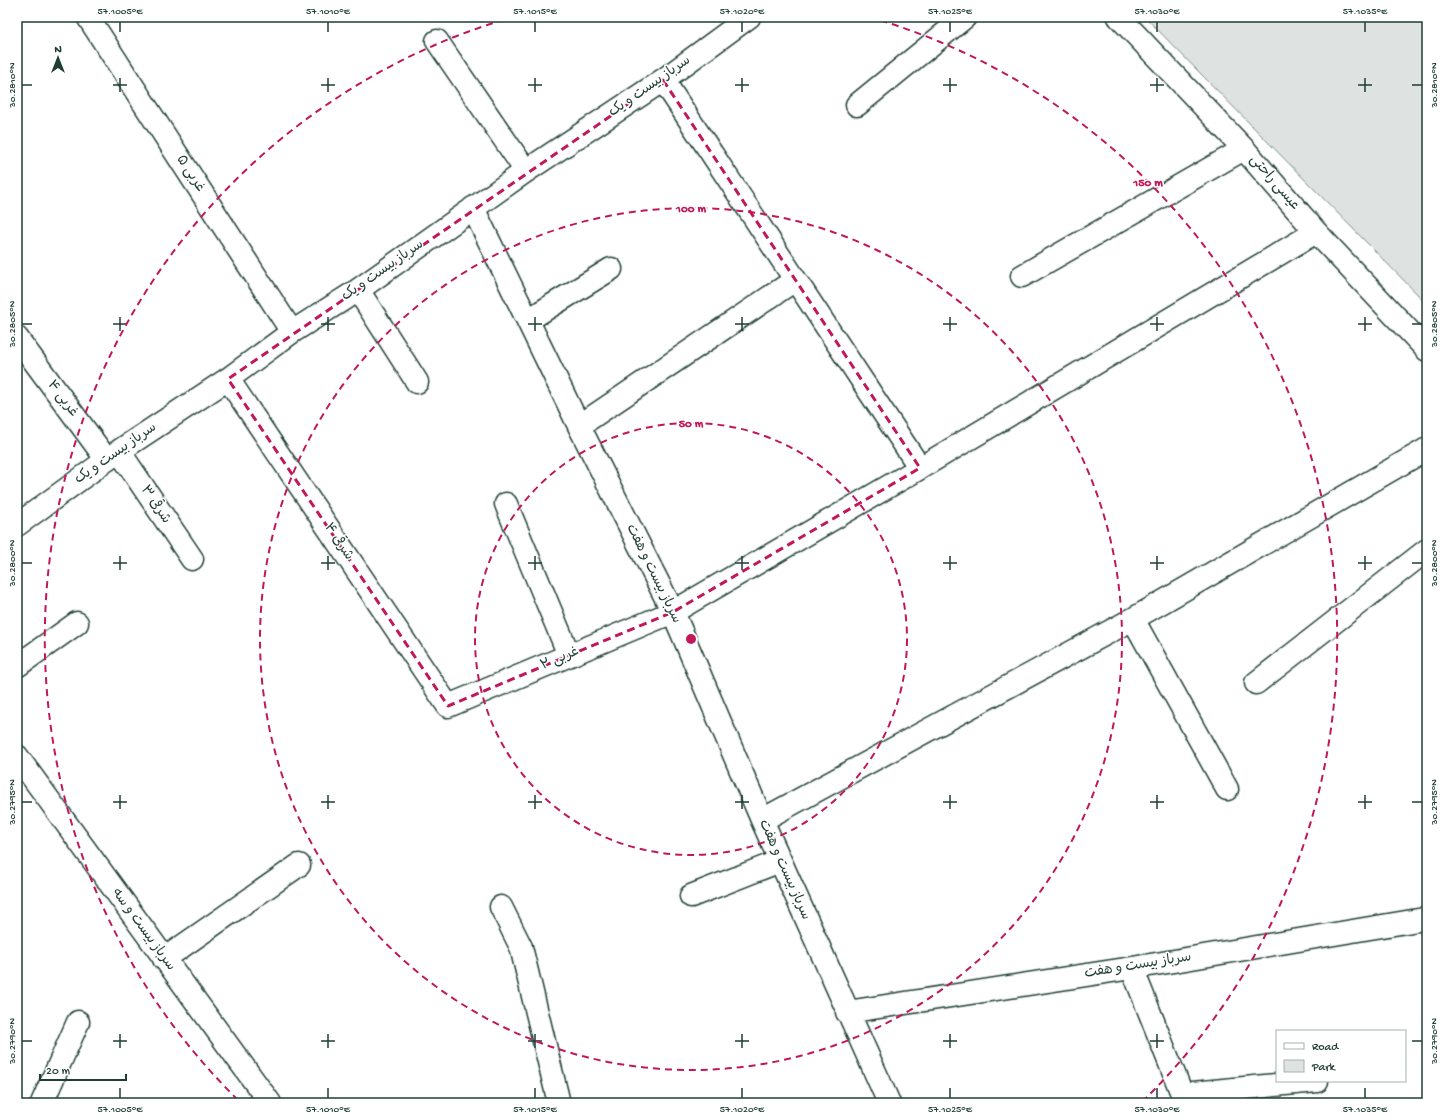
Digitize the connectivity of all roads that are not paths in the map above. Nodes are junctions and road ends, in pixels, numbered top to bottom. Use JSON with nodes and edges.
{"nodes":[{"id":1,"x":88,"y":17,"type":"edge"},
{"id":2,"x":749,"y":17,"type":"edge"},
{"id":3,"x":965,"y":17,"type":"edge"},
{"id":4,"x":1119,"y":17,"type":"edge"},
{"id":5,"x":437,"y":41,"type":"dead end"},
{"id":6,"x":663,"y":80,"type":"junction"},
{"id":7,"x":857,"y":105,"type":"dead end"},
{"id":8,"x":1244,"y":149,"type":"junction"},
{"id":9,"x":526,"y":171,"type":"junction"},
{"id":10,"x":473,"y":208,"type":"junction"},
{"id":11,"x":1316,"y":232,"type":"junction"},
{"id":12,"x":610,"y":269,"type":"dead end"},
{"id":13,"x":1022,"y":276,"type":"dead end"},
{"id":14,"x":795,"y":280,"type":"junction"},
{"id":15,"x":358,"y":290,"type":"junction"},
{"id":16,"x":528,"y":320,"type":"junction"},
{"id":17,"x":292,"y":332,"type":"junction"},
{"id":18,"x":1427,"y":350,"type":"edge"},
{"id":19,"x":21,"y":352,"type":"edge"},
{"id":20,"x":228,"y":379,"type":"junction"},
{"id":21,"x":417,"y":382,"type":"dead end"},
{"id":22,"x":579,"y":426,"type":"junction"},
{"id":23,"x":1427,"y":449,"type":"edge"},
{"id":24,"x":113,"y":455,"type":"junction"},
{"id":25,"x":920,"y":468,"type":"junction"},
{"id":26,"x":506,"y":504,"type":"dead end"},
{"id":27,"x":17,"y":524,"type":"edge"},
{"id":28,"x":1427,"y":550,"type":"edge"},
{"id":29,"x":192,"y":559,"type":"dead end"},
{"id":30,"x":673,"y":612,"type":"junction"},
{"id":31,"x":1133,"y":619,"type":"junction"},
{"id":32,"x":77,"y":622,"type":"dead end"},
{"id":33,"x":569,"y":655,"type":"junction"},
{"id":34,"x":17,"y":666,"type":"edge"},
{"id":35,"x":1256,"y":683,"type":"dead end"},
{"id":36,"x":448,"y":706,"type":"joint"},
{"id":37,"x":17,"y":756,"type":"edge"},
{"id":38,"x":1227,"y":789,"type":"dead end"},
{"id":39,"x":762,"y":820,"type":"junction"},
{"id":40,"x":780,"y":861,"type":"junction"},
{"id":41,"x":299,"y":865,"type":"dead end"},
{"id":42,"x":691,"y":896,"type":"dead end"},
{"id":43,"x":501,"y":907,"type":"dead end"},
{"id":44,"x":1427,"y":917,"type":"edge"},
{"id":45,"x":164,"y":959,"type":"junction"},
{"id":46,"x":1132,"y":968,"type":"junction"},
{"id":47,"x":847,"y":1012,"type":"junction"},
{"id":48,"x":78,"y":1022,"type":"dead end"},
{"id":49,"x":1307,"y":1082,"type":"edge"},
{"id":50,"x":42,"y":1103,"type":"edge"},
{"id":51,"x":270,"y":1103,"type":"edge"},
{"id":52,"x":559,"y":1103,"type":"edge"},
{"id":53,"x":888,"y":1103,"type":"edge"}],
"edges":[{"from":1,"to":17,"type":"street","name":"غربی ۵"},
{"from":2,"to":6,"type":"street","name":"سرباز بیست و یک"},
{"from":3,"to":7,"type":"street"},
{"from":4,"to":8,"type":"street","name":"عیسی راحتی"},
{"from":5,"to":9,"type":"street"},
{"from":6,"to":9,"type":"street","name":"سرباز بیست و یک"},
{"from":6,"to":14,"type":"street"},
{"from":8,"to":11,"type":"street","name":"عیسی راحتی"},
{"from":8,"to":13,"type":"street"},
{"from":9,"to":10,"type":"street","name":"سرباز بیست و یک"},
{"from":10,"to":15,"type":"street","name":"سرباز بیست و یک"},
{"from":10,"to":16,"type":"street","name":"سرباز بیست و هفت"},
{"from":11,"to":18,"type":"street","name":"عیسی راحتی"},
{"from":11,"to":25,"type":"street","name":"غربی ۲"},
{"from":12,"to":16,"type":"street"},
{"from":14,"to":22,"type":"street"},
{"from":14,"to":25,"type":"street"},
{"from":15,"to":17,"type":"street","name":"سرباز بیست و یک"},
{"from":15,"to":21,"type":"street"},
{"from":16,"to":22,"type":"street","name":"سرباز بیست و هفت"},
{"from":17,"to":20,"type":"street","name":"سرباز بیست و یک"},
{"from":19,"to":24,"type":"street","name":"غربی ۴"},
{"from":20,"to":24,"type":"street","name":"سرباز بیست و یک"},
{"from":20,"to":36,"type":"street","name":"شرقی ۴"},
{"from":22,"to":30,"type":"street","name":"سرباز بیست و هفت"},
{"from":23,"to":31,"type":"street"},
{"from":24,"to":27,"type":"street","name":"سرباز بیست و یک"},
{"from":24,"to":29,"type":"street","name":"شرقی ۳"},
{"from":25,"to":30,"type":"street","name":"غربی ۲"},
{"from":26,"to":33,"type":"street"},
{"from":28,"to":35,"type":"street"},
{"from":30,"to":33,"type":"street","name":"غربی ۲"},
{"from":30,"to":39,"type":"street","name":"سرباز بیست و هفت"},
{"from":31,"to":38,"type":"street"},
{"from":31,"to":39,"type":"street"},
{"from":32,"to":34,"type":"street"},
{"from":33,"to":36,"type":"street","name":"غربی ۲"},
{"from":37,"to":45,"type":"street","name":"سرباز بیست و سه"},
{"from":39,"to":40,"type":"street","name":"سرباز بیست و هفت"},
{"from":40,"to":42,"type":"street"},
{"from":40,"to":47,"type":"street","name":"سرباز بیست و هفت"},
{"from":41,"to":45,"type":"street"},
{"from":43,"to":52,"type":"street"},
{"from":44,"to":46,"type":"street","name":"سرباز بیست و هفت"},
{"from":45,"to":51,"type":"street","name":"سرباز بیست و سه"},
{"from":46,"to":47,"type":"street","name":"سرباز بیست و هفت"},
{"from":46,"to":49,"type":"street"},
{"from":47,"to":53,"type":"street","name":"سرباز بیست و هفت"},
{"from":48,"to":50,"type":"street"}]}
